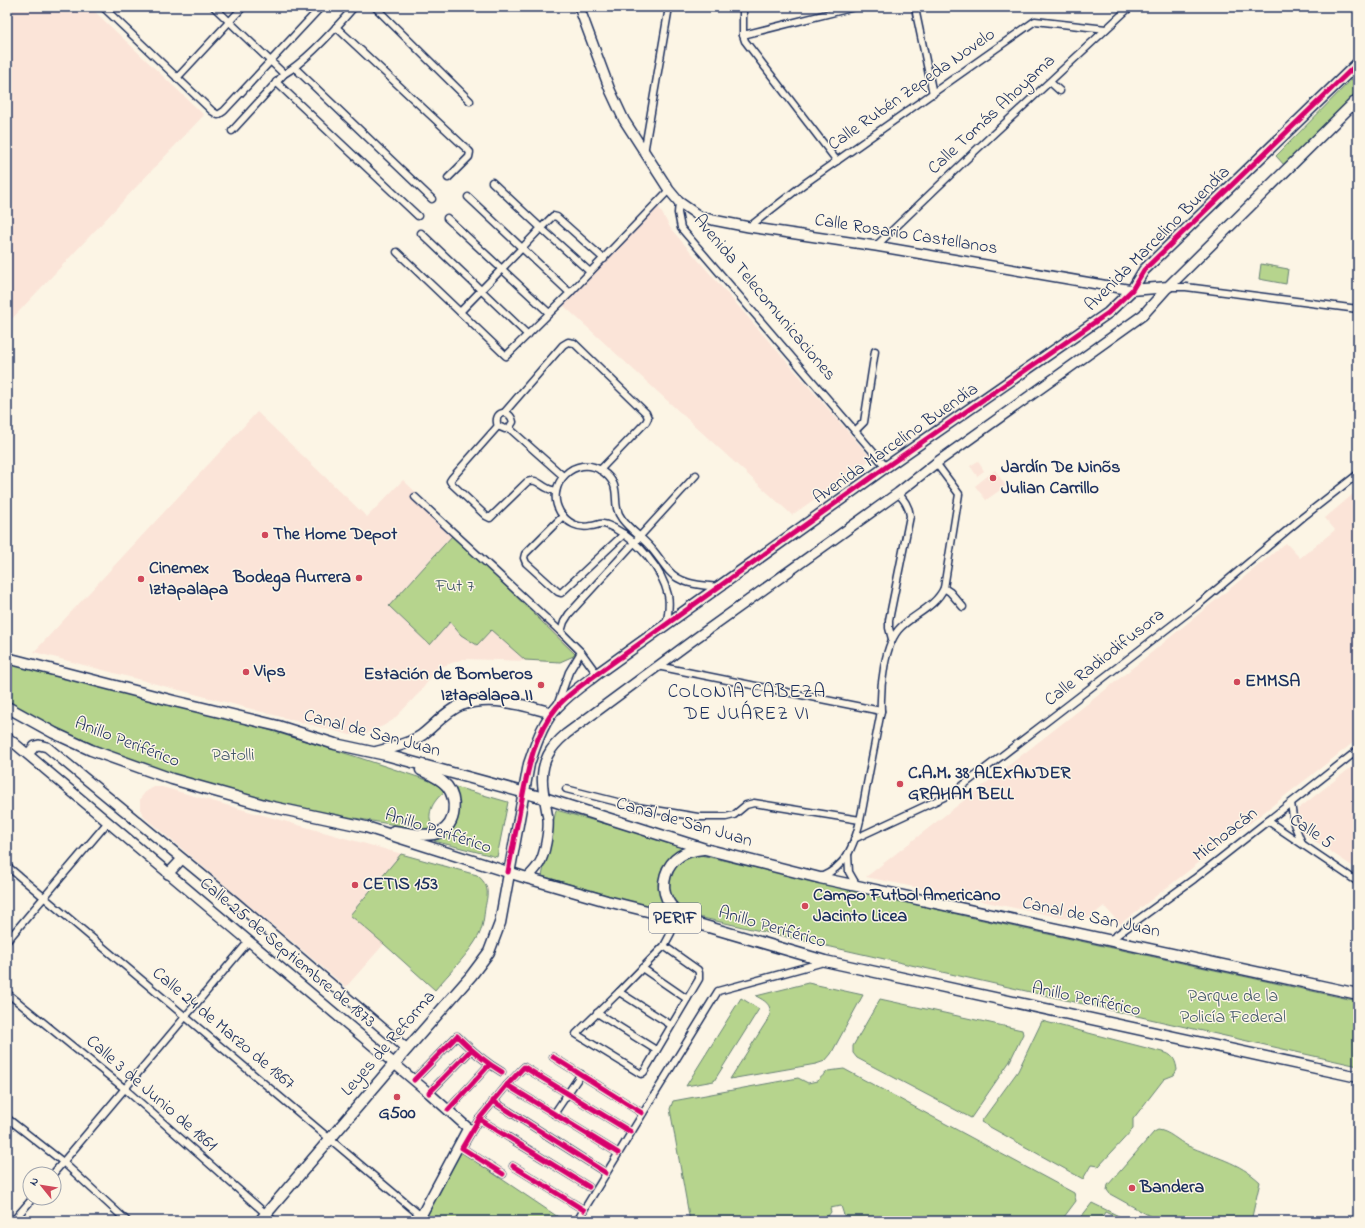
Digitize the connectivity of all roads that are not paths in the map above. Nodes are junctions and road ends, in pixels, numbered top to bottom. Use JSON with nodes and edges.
{"nodes":[{"id":1,"x":103,"y":7,"type":"edge"},
{"id":2,"x":214,"y":7,"type":"edge"},
{"id":3,"x":243,"y":7,"type":"edge"},
{"id":4,"x":321,"y":7,"type":"edge"},
{"id":5,"x":354,"y":7,"type":"edge"},
{"id":6,"x":375,"y":7,"type":"edge"},
{"id":7,"x":579,"y":7,"type":"edge"},
{"id":8,"x":669,"y":7,"type":"edge"},
{"id":9,"x":743,"y":7,"type":"edge"},
{"id":10,"x":855,"y":7,"type":"edge"},
{"id":11,"x":916,"y":7,"type":"edge"},
{"id":12,"x":1130,"y":7,"type":"edge"},
{"id":13,"x":229,"y":22,"type":"junction"},
{"id":14,"x":336,"y":27,"type":"junction"},
{"id":15,"x":1106,"y":29,"type":"junction"},
{"id":16,"x":743,"y":35,"type":"junction"},
{"id":17,"x":270,"y":61,"type":"junction"},
{"id":18,"x":1358,"y":63,"type":"edge"},
{"id":19,"x":295,"y":68,"type":"junction"},
{"id":20,"x":284,"y":74,"type":"junction"},
{"id":21,"x":177,"y":78,"type":"junction"},
{"id":22,"x":276,"y":82,"type":"junction"},
{"id":23,"x":1050,"y":82,"type":"junction"},
{"id":24,"x":1060,"y":91,"type":"dead end"},
{"id":25,"x":933,"y":94,"type":"junction"},
{"id":26,"x":1358,"y":99,"type":"edge"},
{"id":27,"x":470,"y":101,"type":"dead end"},
{"id":28,"x":232,"y":131,"type":"dead end"},
{"id":29,"x":644,"y":153,"type":"junction"},
{"id":30,"x":838,"y":161,"type":"junction"},
{"id":31,"x":448,"y":178,"type":"dead end"},
{"id":32,"x":492,"y":182,"type":"dead end"},
{"id":33,"x":669,"y":190,"type":"junction"},
{"id":34,"x":468,"y":197,"type":"dead end"},
{"id":35,"x":432,"y":199,"type":"dead end"},
{"id":36,"x":679,"y":202,"type":"junction"},
{"id":37,"x":418,"y":216,"type":"dead end"},
{"id":38,"x":447,"y":218,"type":"dead end"},
{"id":39,"x":749,"y":227,"type":"junction"},
{"id":40,"x":541,"y":228,"type":"junction"},
{"id":41,"x":421,"y":233,"type":"dead end"},
{"id":42,"x":876,"y":246,"type":"junction"},
{"id":43,"x":522,"y":248,"type":"junction"},
{"id":44,"x":397,"y":252,"type":"dead end"},
{"id":45,"x":604,"y":259,"type":"junction"},
{"id":46,"x":502,"y":269,"type":"junction"},
{"id":47,"x":590,"y":272,"type":"junction"},
{"id":48,"x":1168,"y":287,"type":"junction"},
{"id":49,"x":1132,"y":290,"type":"junction"},
{"id":50,"x":482,"y":291,"type":"junction"},
{"id":51,"x":570,"y":293,"type":"junction"},
{"id":52,"x":1358,"y":309,"type":"edge"},
{"id":53,"x":460,"y":312,"type":"junction"},
{"id":54,"x":549,"y":314,"type":"junction"},
{"id":55,"x":528,"y":335,"type":"junction"},
{"id":56,"x":875,"y":351,"type":"dead end"},
{"id":57,"x":507,"y":413,"type":"junction"},
{"id":58,"x":510,"y":427,"type":"junction"},
{"id":59,"x":499,"y":428,"type":"junction"},
{"id":60,"x":855,"y":431,"type":"junction"},
{"id":61,"x":936,"y":464,"type":"junction"},
{"id":62,"x":886,"y":468,"type":"junction"},
{"id":63,"x":600,"y":470,"type":"junction"},
{"id":64,"x":1358,"y":474,"type":"edge"},
{"id":65,"x":696,"y":475,"type":"dead end"},
{"id":66,"x":563,"y":476,"type":"junction"},
{"id":67,"x":556,"y":491,"type":"junction"},
{"id":68,"x":898,"y":493,"type":"junction"},
{"id":69,"x":415,"y":496,"type":"dead end"},
{"id":70,"x":563,"y":516,"type":"junction"},
{"id":71,"x":624,"y":534,"type":"junction"},
{"id":72,"x":639,"y":537,"type":"junction"},
{"id":73,"x":634,"y":543,"type":"junction"},
{"id":74,"x":721,"y":587,"type":"junction"},
{"id":75,"x":944,"y":588,"type":"junction"},
{"id":76,"x":963,"y":607,"type":"dead end"},
{"id":77,"x":666,"y":626,"type":"junction"},
{"id":78,"x":561,"y":632,"type":"junction"},
{"id":79,"x":892,"y":639,"type":"junction"},
{"id":80,"x":581,"y":652,"type":"junction"},
{"id":81,"x":7,"y":658,"type":"edge"},
{"id":82,"x":657,"y":666,"type":"junction"},
{"id":83,"x":597,"y":674,"type":"junction"},
{"id":84,"x":7,"y":707,"type":"edge"},
{"id":85,"x":555,"y":709,"type":"junction"},
{"id":86,"x":881,"y":711,"type":"junction"},
{"id":87,"x":7,"y":737,"type":"edge"},
{"id":88,"x":1358,"y":750,"type":"edge"},
{"id":89,"x":375,"y":752,"type":"junction"},
{"id":90,"x":28,"y":754,"type":"junction"},
{"id":91,"x":386,"y":755,"type":"junction"},
{"id":92,"x":566,"y":789,"type":"dead end"},
{"id":93,"x":523,"y":792,"type":"junction"},
{"id":94,"x":544,"y":798,"type":"junction"},
{"id":95,"x":1291,"y":803,"type":"junction"},
{"id":96,"x":860,"y":820,"type":"junction"},
{"id":97,"x":1268,"y":821,"type":"junction"},
{"id":98,"x":108,"y":822,"type":"junction"},
{"id":99,"x":366,"y":827,"type":"junction"},
{"id":100,"x":854,"y":839,"type":"junction"},
{"id":101,"x":1302,"y":843,"type":"junction"},
{"id":102,"x":705,"y":849,"type":"junction"},
{"id":103,"x":848,"y":854,"type":"junction"},
{"id":104,"x":182,"y":859,"type":"junction"},
{"id":105,"x":7,"y":866,"type":"edge"},
{"id":106,"x":508,"y":872,"type":"junction"},
{"id":107,"x":168,"y":874,"type":"junction"},
{"id":108,"x":526,"y":878,"type":"junction"},
{"id":109,"x":820,"y":878,"type":"junction"},
{"id":110,"x":1358,"y":882,"type":"edge"},
{"id":111,"x":858,"y":886,"type":"junction"},
{"id":112,"x":44,"y":897,"type":"junction"},
{"id":113,"x":675,"y":918,"type":"junction"},
{"id":114,"x":688,"y":921,"type":"junction"},
{"id":115,"x":1110,"y":940,"type":"junction"},
{"id":116,"x":7,"y":941,"type":"edge"},
{"id":117,"x":249,"y":941,"type":"junction"},
{"id":118,"x":664,"y":946,"type":"junction"},
{"id":119,"x":825,"y":962,"type":"junction"},
{"id":120,"x":642,"y":968,"type":"junction"},
{"id":121,"x":619,"y":992,"type":"junction"},
{"id":122,"x":7,"y":993,"type":"edge"},
{"id":123,"x":1358,"y":994,"type":"edge"},
{"id":124,"x":687,"y":999,"type":"junction"},
{"id":125,"x":598,"y":1013,"type":"junction"},
{"id":126,"x":186,"y":1016,"type":"junction"},
{"id":127,"x":671,"y":1025,"type":"junction"},
{"id":128,"x":406,"y":1049,"type":"junction"},
{"id":129,"x":471,"y":1050,"type":"junction"},
{"id":130,"x":656,"y":1050,"type":"junction"},
{"id":131,"x":553,"y":1057,"type":"dead end"},
{"id":132,"x":394,"y":1064,"type":"junction"},
{"id":133,"x":489,"y":1065,"type":"junction"},
{"id":134,"x":502,"y":1072,"type":"dead end"},
{"id":135,"x":581,"y":1074,"type":"junction"},
{"id":136,"x":1358,"y":1077,"type":"edge"},
{"id":137,"x":414,"y":1080,"type":"junction"},
{"id":138,"x":507,"y":1085,"type":"junction"},
{"id":139,"x":125,"y":1089,"type":"junction"},
{"id":140,"x":429,"y":1093,"type":"junction"},
{"id":141,"x":568,"y":1094,"type":"junction"},
{"id":142,"x":493,"y":1101,"type":"junction"},
{"id":143,"x":448,"y":1110,"type":"junction"},
{"id":144,"x":642,"y":1113,"type":"junction"},
{"id":145,"x":554,"y":1114,"type":"junction"},
{"id":146,"x":7,"y":1118,"type":"edge"},
{"id":147,"x":479,"y":1119,"type":"junction"},
{"id":148,"x":470,"y":1130,"type":"junction"},
{"id":149,"x":631,"y":1132,"type":"junction"},
{"id":150,"x":329,"y":1139,"type":"junction"},
{"id":151,"x":618,"y":1154,"type":"junction"},
{"id":152,"x":63,"y":1162,"type":"junction"},
{"id":153,"x":60,"y":1166,"type":"edge"},
{"id":154,"x":513,"y":1166,"type":"dead end"},
{"id":155,"x":606,"y":1173,"type":"junction"},
{"id":156,"x":503,"y":1174,"type":"dead end"},
{"id":157,"x":589,"y":1188,"type":"dead end"},
{"id":158,"x":26,"y":1206,"type":"edge"},
{"id":159,"x":584,"y":1210,"type":"junction"},
{"id":160,"x":422,"y":1218,"type":"edge"},
{"id":161,"x":267,"y":1219,"type":"edge"},
{"id":162,"x":13,"y":1221,"type":"edge"},
{"id":163,"x":127,"y":1221,"type":"edge"},
{"id":164,"x":577,"y":1221,"type":"edge"}],
"edges":[{"from":1,"to":21,"type":"street"},
{"from":2,"to":13,"type":"street"},
{"from":3,"to":13,"type":"street"},
{"from":4,"to":17,"type":"street"},
{"from":5,"to":14,"type":"street"},
{"from":6,"to":27,"type":"street"},
{"from":7,"to":29,"type":"street","name":"Avenida Telecomunicaciones"},
{"from":8,"to":29,"type":"street"},
{"from":9,"to":16,"type":"street"},
{"from":10,"to":16,"type":"street"},
{"from":11,"to":25,"type":"street"},
{"from":12,"to":15,"type":"street","name":"Calle Tomás Ahoyama"},
{"from":13,"to":17,"type":"street"},
{"from":13,"to":21,"type":"street"},
{"from":14,"to":19,"type":"street"},
{"from":14,"to":31,"type":"street"},
{"from":15,"to":23,"type":"street","name":"Calle Tomás Ahoyama"},
{"from":15,"to":25,"type":"street","name":"Calle Rubén Zepeda Novelo"},
{"from":16,"to":30,"type":"street"},
{"from":17,"to":20,"type":"street"},
{"from":17,"to":21,"type":"street"},
{"from":18,"to":49,"type":"main road","name":"Avenida Marcelino Buendía"},
{"from":19,"to":20,"type":"street"},
{"from":19,"to":35,"type":"street"},
{"from":20,"to":22,"type":"street"},
{"from":22,"to":28,"type":"street"},
{"from":22,"to":37,"type":"street"},
{"from":23,"to":24,"type":"street"},
{"from":23,"to":42,"type":"street","name":"Calle Tomás Ahoyama"},
{"from":25,"to":30,"type":"street","name":"Calle Rubén Zepeda Novelo"},
{"from":26,"to":48,"type":"main road","name":"Avenida Marcelino Buendía"},
{"from":29,"to":33,"type":"street","name":"Avenida Telecomunicaciones"},
{"from":30,"to":39,"type":"street","name":"Calle Rubén Zepeda Novelo"},
{"from":32,"to":40,"type":"street"},
{"from":33,"to":36,"type":"street","name":"Avenida Telecomunicaciones"},
{"from":33,"to":45,"type":"street"},
{"from":34,"to":43,"type":"street"},
{"from":36,"to":39,"type":"street","name":"Calle Rosario Castellanos"},
{"from":36,"to":60,"type":"street","name":"Avenida Telecomunicaciones"},
{"from":38,"to":46,"type":"street"},
{"from":39,"to":42,"type":"street","name":"Calle Rosario Castellanos"},
{"from":40,"to":43,"type":"street"},
{"from":40,"to":45,"type":"street"},
{"from":40,"to":47,"type":"street"},
{"from":41,"to":50,"type":"street"},
{"from":42,"to":49,"type":"street","name":"Calle Rosario Castellanos"},
{"from":43,"to":46,"type":"street"},
{"from":43,"to":51,"type":"street"},
{"from":44,"to":53,"type":"street"},
{"from":45,"to":47,"type":"street"},
{"from":46,"to":50,"type":"street"},
{"from":46,"to":54,"type":"street"},
{"from":47,"to":51,"type":"street"},
{"from":48,"to":49,"type":"main road"},
{"from":48,"to":52,"type":"street"},
{"from":48,"to":61,"type":"street","name":"Avenida Marcelino Buendía"},
{"from":49,"to":62,"type":"main road","name":"Avenida Marcelino Buendía"},
{"from":50,"to":53,"type":"street"},
{"from":50,"to":55,"type":"street"},
{"from":51,"to":54,"type":"street"},
{"from":53,"to":55,"type":"street"},
{"from":54,"to":55,"type":"street"},
{"from":56,"to":60,"type":"street"},
{"from":57,"to":58,"type":"street"},
{"from":57,"to":59,"type":"street"},
{"from":57,"to":63,"type":"street"},
{"from":58,"to":59,"type":"street"},
{"from":58,"to":66,"type":"street"},
{"from":59,"to":67,"type":"street"},
{"from":60,"to":62,"type":"street","name":"Avenida Telecomunicaciones"},
{"from":61,"to":68,"type":"street","name":"Avenida Marcelino Buendía"},
{"from":61,"to":75,"type":"street"},
{"from":62,"to":74,"type":"main road","name":"Avenida Marcelino Buendía"},
{"from":63,"to":66,"type":"street"},
{"from":63,"to":72,"type":"street"},
{"from":64,"to":100,"type":"street","name":"Calle Radiodifusora"},
{"from":65,"to":72,"type":"street"},
{"from":66,"to":67,"type":"street"},
{"from":67,"to":70,"type":"street"},
{"from":68,"to":79,"type":"street"},
{"from":68,"to":82,"type":"street","name":"Avenida Marcelino Buendía"},
{"from":69,"to":78,"type":"street"},
{"from":70,"to":71,"type":"street"},
{"from":70,"to":71,"type":"street"},
{"from":71,"to":73,"type":"street"},
{"from":72,"to":73,"type":"street"},
{"from":72,"to":74,"type":"street"},
{"from":73,"to":77,"type":"street"},
{"from":73,"to":78,"type":"street"},
{"from":74,"to":77,"type":"main road","name":"Avenida Marcelino Buendía"},
{"from":75,"to":76,"type":"street"},
{"from":75,"to":79,"type":"street"},
{"from":77,"to":83,"type":"main road","name":"Avenida Marcelino Buendía"},
{"from":78,"to":80,"type":"street"},
{"from":79,"to":86,"type":"street"},
{"from":80,"to":83,"type":"street"},
{"from":80,"to":85,"type":"street"},
{"from":81,"to":89,"type":"main road","name":"Canal de San Juan"},
{"from":82,"to":86,"type":"street"},
{"from":82,"to":94,"type":"street","name":"Avenida Marcelino Buendía"},
{"from":83,"to":85,"type":"main road","name":"Avenida Marcelino Buendía"},
{"from":84,"to":99,"type":"main road","name":"Anillo Periférico","number":"PERIF"},
{"from":85,"to":89,"type":"main road"},
{"from":85,"to":93,"type":"main road","name":"Avenida Marcelino Buendía"},
{"from":86,"to":96,"type":"street"},
{"from":87,"to":90,"type":"street","name":"Calle 25 de Septiembre de 1873"},
{"from":88,"to":95,"type":"street","name":"Michoacán"},
{"from":89,"to":91,"type":"main road","name":"Canal de San Juan"},
{"from":90,"to":98,"type":"street","name":"Calle 25 de Septiembre de 1873"},
{"from":90,"to":104,"type":"street","name":"Calle 25 de Septiembre de 1873"},
{"from":91,"to":93,"type":"main road","name":"Canal de San Juan"},
{"from":91,"to":99,"type":"main road"},
{"from":92,"to":96,"type":"street"},
{"from":93,"to":94,"type":"main road","name":"Canal de San Juan"},
{"from":93,"to":106,"type":"main road","name":"Avenida Marcelino Buendía"},
{"from":94,"to":102,"type":"main road","name":"Canal de San Juan"},
{"from":94,"to":108,"type":"street","name":"Avenida Marcelino Buendía"},
{"from":95,"to":97,"type":"street","name":"Michoacán"},
{"from":95,"to":101,"type":"street"},
{"from":96,"to":100,"type":"street"},
{"from":97,"to":101,"type":"street","name":"Calle 5"},
{"from":97,"to":115,"type":"street","name":"Michoacán"},
{"from":98,"to":107,"type":"street","name":"Calle 25 de Septiembre de 1873"},
{"from":98,"to":112,"type":"street"},
{"from":99,"to":106,"type":"main road","name":"Anillo Periférico","number":"PERIF"},
{"from":100,"to":103,"type":"street"},
{"from":101,"to":110,"type":"street","name":"Calle 5"},
{"from":102,"to":109,"type":"main road","name":"Canal de San Juan"},
{"from":102,"to":114,"type":"main road"},
{"from":103,"to":109,"type":"street"},
{"from":103,"to":111,"type":"street"},
{"from":104,"to":107,"type":"street"},
{"from":104,"to":128,"type":"street","name":"Calle 25 de Septiembre de 1873"},
{"from":105,"to":112,"type":"street","name":"Calle 24 de Marzo de 1867"},
{"from":106,"to":108,"type":"main road","name":"Anillo Periférico","number":"PERIF"},
{"from":106,"to":128,"type":"main road","name":"Leyes de Reforma"},
{"from":107,"to":117,"type":"street","name":"Calle 25 de Septiembre de 1873"},
{"from":108,"to":113,"type":"main road","name":"Anillo Periférico","number":"PERIF"},
{"from":109,"to":111,"type":"main road","name":"Canal de San Juan"},
{"from":111,"to":115,"type":"main road","name":"Canal de San Juan"},
{"from":112,"to":116,"type":"street"},
{"from":112,"to":126,"type":"street","name":"Calle 24 de Marzo de 1867"},
{"from":113,"to":114,"type":"main road","name":"Anillo Periférico","number":"PERIF"},
{"from":113,"to":118,"type":"street"},
{"from":114,"to":119,"type":"main road","name":"Anillo Periférico","number":"PERIF"},
{"from":115,"to":123,"type":"main road","name":"Canal de San Juan"},
{"from":117,"to":126,"type":"street"},
{"from":117,"to":132,"type":"street","name":"Calle 25 de Septiembre de 1873"},
{"from":118,"to":120,"type":"street"},
{"from":118,"to":124,"type":"street"},
{"from":119,"to":136,"type":"main road","name":"Anillo Periférico","number":"PERIF"},
{"from":119,"to":144,"type":"street"},
{"from":120,"to":121,"type":"street"},
{"from":120,"to":124,"type":"street"},
{"from":121,"to":125,"type":"street"},
{"from":121,"to":127,"type":"street"},
{"from":122,"to":139,"type":"street","name":"Calle 3 de Junio de 1861"},
{"from":124,"to":127,"type":"street"},
{"from":125,"to":130,"type":"street"},
{"from":125,"to":130,"type":"street"},
{"from":126,"to":139,"type":"street"},
{"from":126,"to":150,"type":"street","name":"Calle 24 de Marzo de 1867"},
{"from":127,"to":130,"type":"street"},
{"from":128,"to":132,"type":"main road","name":"Leyes de Reforma"},
{"from":129,"to":133,"type":"street"},
{"from":129,"to":137,"type":"street"},
{"from":129,"to":140,"type":"street"},
{"from":131,"to":135,"type":"street"},
{"from":132,"to":137,"type":"street","name":"Calle 25 de Septiembre de 1873"},
{"from":132,"to":150,"type":"main road","name":"Leyes de Reforma"},
{"from":133,"to":134,"type":"street"},
{"from":133,"to":143,"type":"street"},
{"from":135,"to":141,"type":"street"},
{"from":135,"to":144,"type":"street"},
{"from":137,"to":140,"type":"street","name":"Calle 25 de Septiembre de 1873"},
{"from":138,"to":141,"type":"street"},
{"from":138,"to":142,"type":"street"},
{"from":138,"to":145,"type":"street"},
{"from":139,"to":152,"type":"street"},
{"from":139,"to":161,"type":"street","name":"Calle 3 de Junio de 1861"},
{"from":140,"to":143,"type":"street","name":"Calle 25 de Septiembre de 1873"},
{"from":141,"to":145,"type":"street"},
{"from":141,"to":149,"type":"street"},
{"from":142,"to":147,"type":"street"},
{"from":142,"to":155,"type":"street"},
{"from":143,"to":148,"type":"street","name":"Calle 25 de Septiembre de 1873"},
{"from":144,"to":149,"type":"street"},
{"from":145,"to":151,"type":"street"},
{"from":146,"to":152,"type":"street"},
{"from":147,"to":148,"type":"street"},
{"from":147,"to":157,"type":"street"},
{"from":148,"to":156,"type":"street"},
{"from":148,"to":160,"type":"street"},
{"from":149,"to":151,"type":"street"},
{"from":150,"to":160,"type":"street","name":"Calle 24 de Marzo de 1867"},
{"from":150,"to":161,"type":"main road","name":"Leyes de Reforma"},
{"from":151,"to":155,"type":"street"},
{"from":152,"to":153,"type":"street"},
{"from":152,"to":163,"type":"street"},
{"from":154,"to":159,"type":"street"},
{"from":155,"to":159,"type":"street"},
{"from":158,"to":162,"type":"street"},
{"from":159,"to":164,"type":"street"}]}
